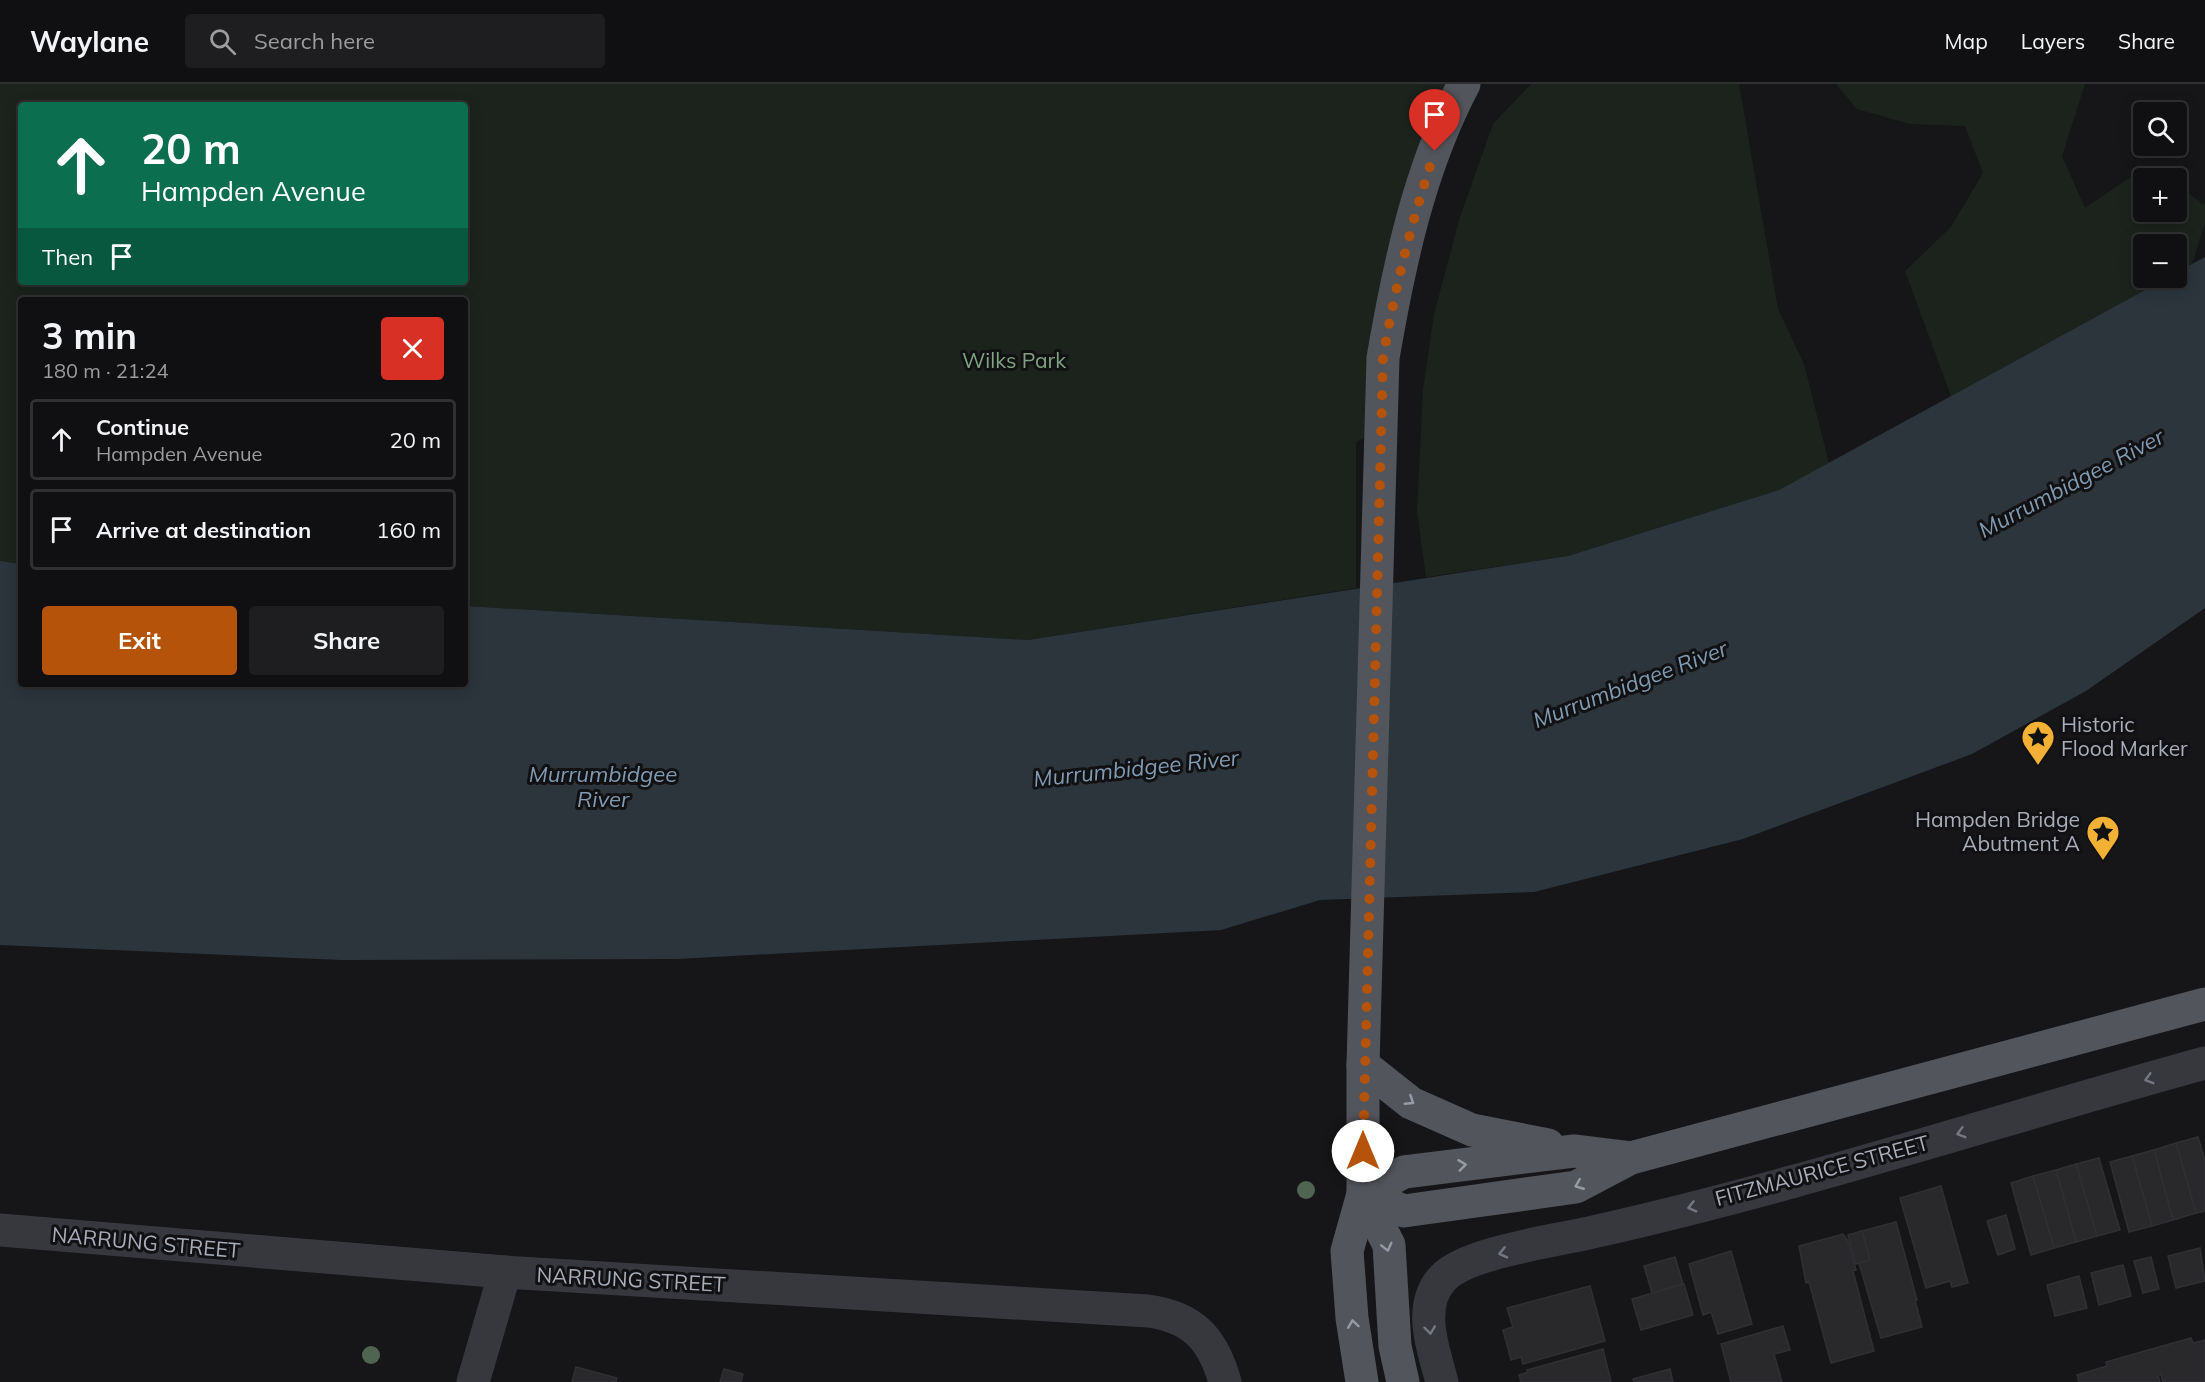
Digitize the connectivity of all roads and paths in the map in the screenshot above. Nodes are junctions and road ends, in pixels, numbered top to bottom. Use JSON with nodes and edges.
{"nodes":[{"id":1,"x":1464,"y":84,"type":"edge"},
{"id":2,"x":2205,"y":1004,"type":"edge"},
{"id":3,"x":2205,"y":1063,"type":"edge"},
{"id":4,"x":1363,"y":1065,"type":"junction"},
{"id":5,"x":1574,"y":1151,"type":"junction"},
{"id":6,"x":1630,"y":1158,"type":"junction"},
{"id":7,"x":1363,"y":1194,"type":"junction"},
{"id":8,"x":0,"y":1230,"type":"edge"},
{"id":9,"x":505,"y":1272,"type":"junction"},
{"id":10,"x":472,"y":1382,"type":"edge"},
{"id":11,"x":1226,"y":1382,"type":"edge"},
{"id":12,"x":1362,"y":1382,"type":"edge"},
{"id":13,"x":1403,"y":1382,"type":"edge"},
{"id":14,"x":1442,"y":1382,"type":"edge"}],
"edges":[{"from":1,"to":4,"type":"main road"},
{"from":2,"to":6,"type":"main road"},
{"from":3,"to":14,"type":"street","name":"FITZMAURICE STREET","one_way":true},
{"from":4,"to":5,"type":"main road","one_way":true},
{"from":4,"to":7,"type":"main road"},
{"from":5,"to":6,"type":"main road"},
{"from":7,"to":5,"type":"main road","one_way":true},
{"from":6,"to":7,"type":"main road","one_way":true},
{"from":12,"to":7,"type":"main road","one_way":true},
{"from":7,"to":13,"type":"main road","one_way":true},
{"from":8,"to":9,"type":"street","name":"NARRUNG STREET"},
{"from":9,"to":10,"type":"street"},
{"from":9,"to":11,"type":"street","name":"NARRUNG STREET"}]}
